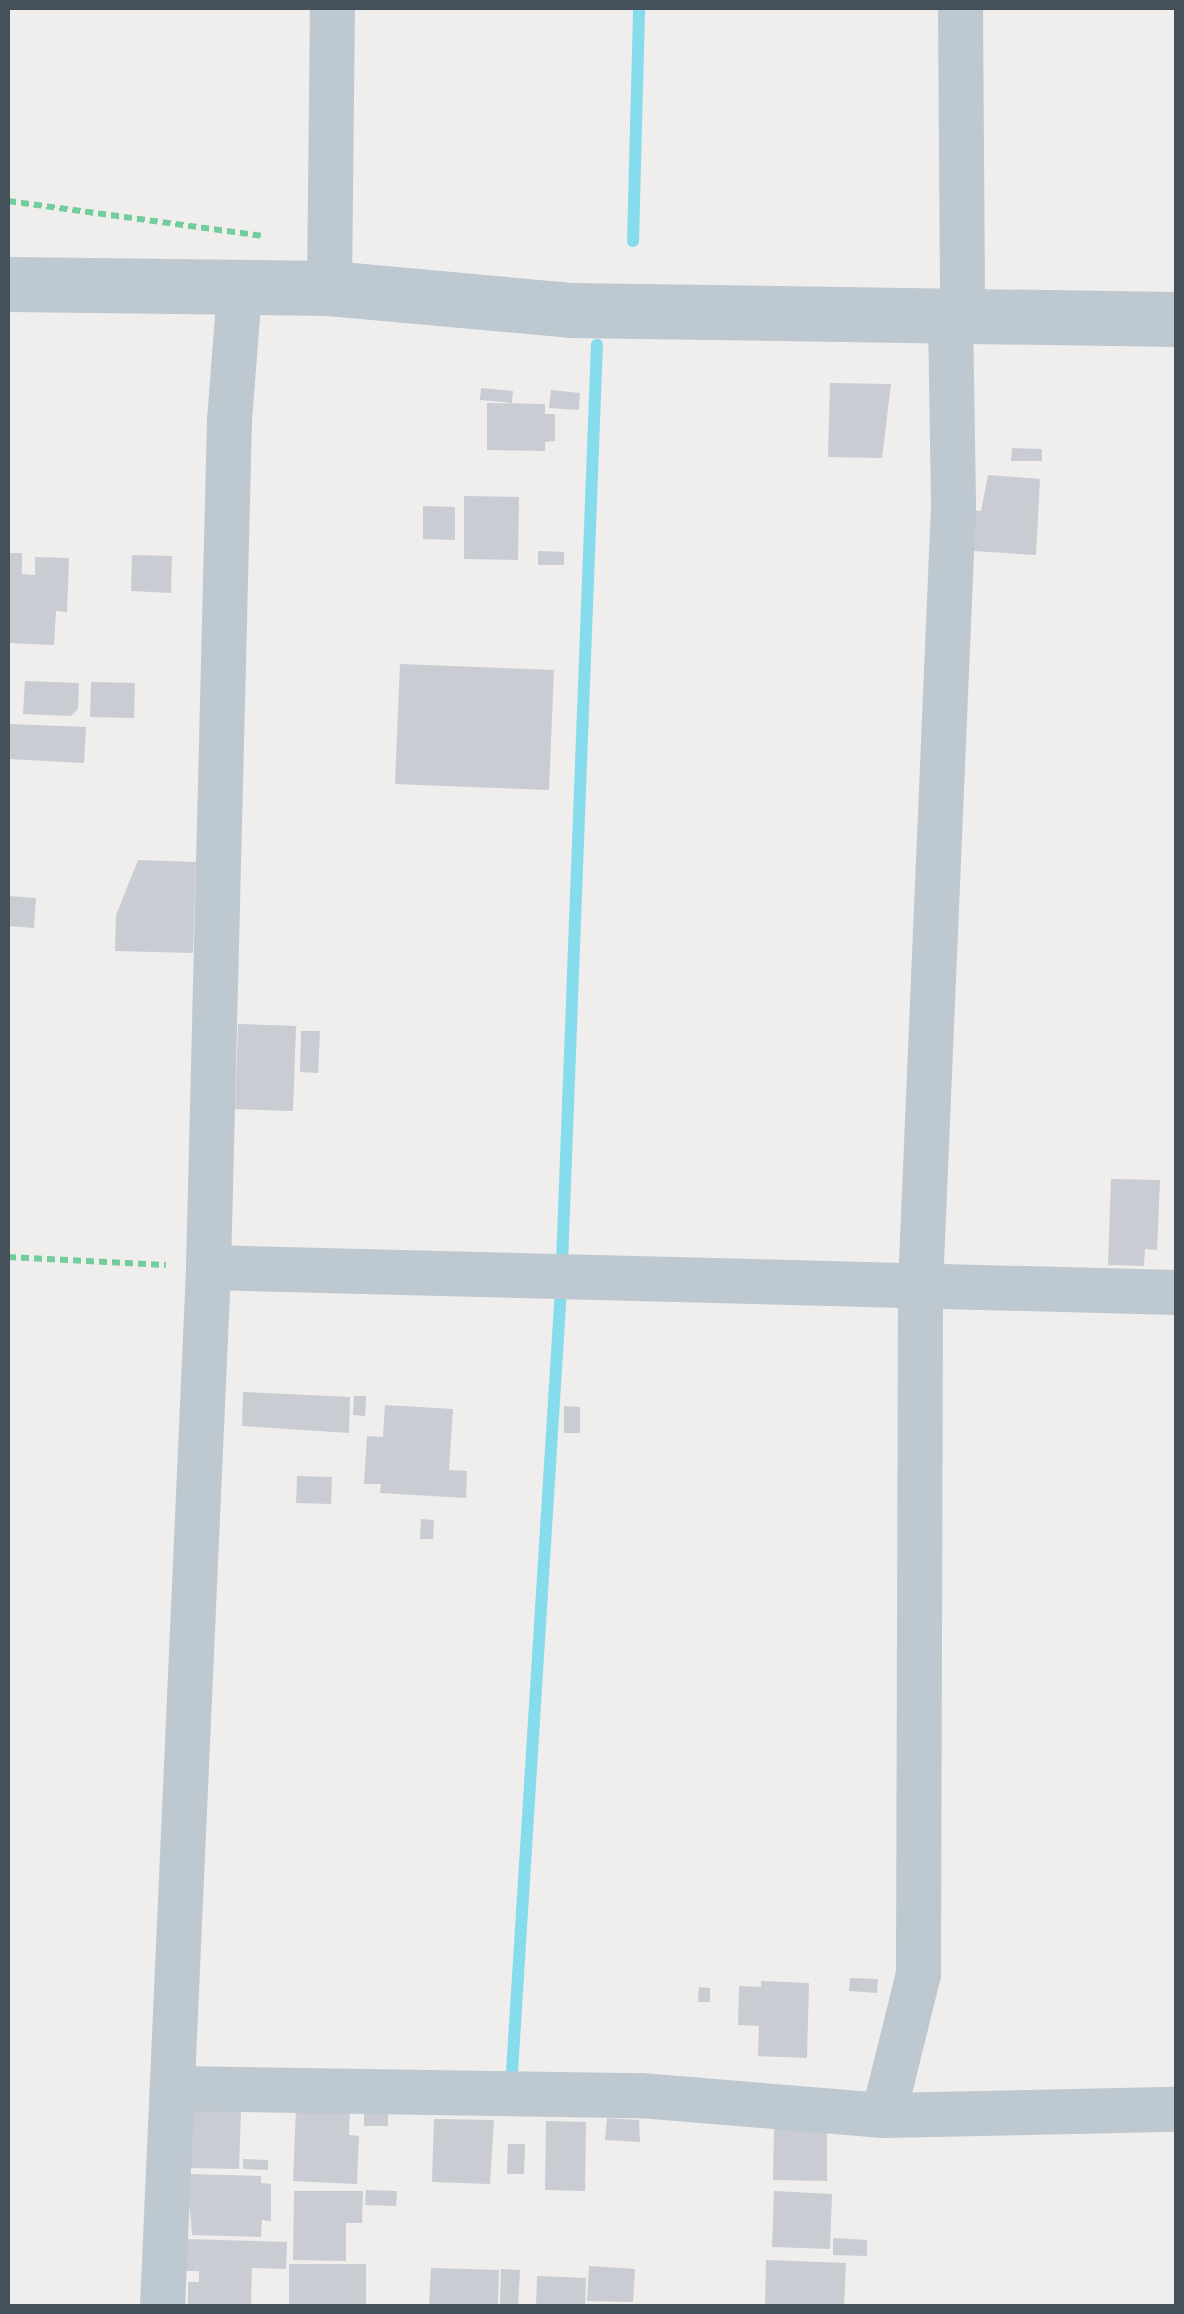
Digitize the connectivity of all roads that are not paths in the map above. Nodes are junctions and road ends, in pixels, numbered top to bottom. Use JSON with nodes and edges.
{"nodes":[{"id":1,"x":332,"y":8,"type":"edge"},
{"id":2,"x":960,"y":8,"type":"edge"},
{"id":3,"x":330,"y":270,"type":"junction"},
{"id":4,"x":8,"y":284,"type":"edge"},
{"id":5,"x":239,"y":288,"type":"junction"},
{"id":6,"x":956,"y":314,"type":"junction"},
{"id":7,"x":1176,"y":319,"type":"edge"},
{"id":8,"x":208,"y":1267,"type":"junction"},
{"id":9,"x":920,"y":1286,"type":"junction"},
{"id":10,"x":1176,"y":1292,"type":"edge"},
{"id":11,"x":176,"y":2088,"type":"junction"},
{"id":12,"x":1176,"y":2109,"type":"edge"},
{"id":13,"x":883,"y":2115,"type":"junction"},
{"id":14,"x":162,"y":2306,"type":"edge"}],
"edges":[{"from":1,"to":3,"type":"street"},
{"from":2,"to":6,"type":"street"},
{"from":3,"to":5,"type":"street"},
{"from":3,"to":6,"type":"street"},
{"from":4,"to":5,"type":"street"},
{"from":5,"to":8,"type":"street"},
{"from":6,"to":7,"type":"street"},
{"from":6,"to":9,"type":"street"},
{"from":8,"to":9,"type":"street"},
{"from":8,"to":11,"type":"street"},
{"from":9,"to":10,"type":"street"},
{"from":9,"to":13,"type":"street"},
{"from":11,"to":13,"type":"street"},
{"from":11,"to":14,"type":"street"},
{"from":12,"to":13,"type":"street"}]}
